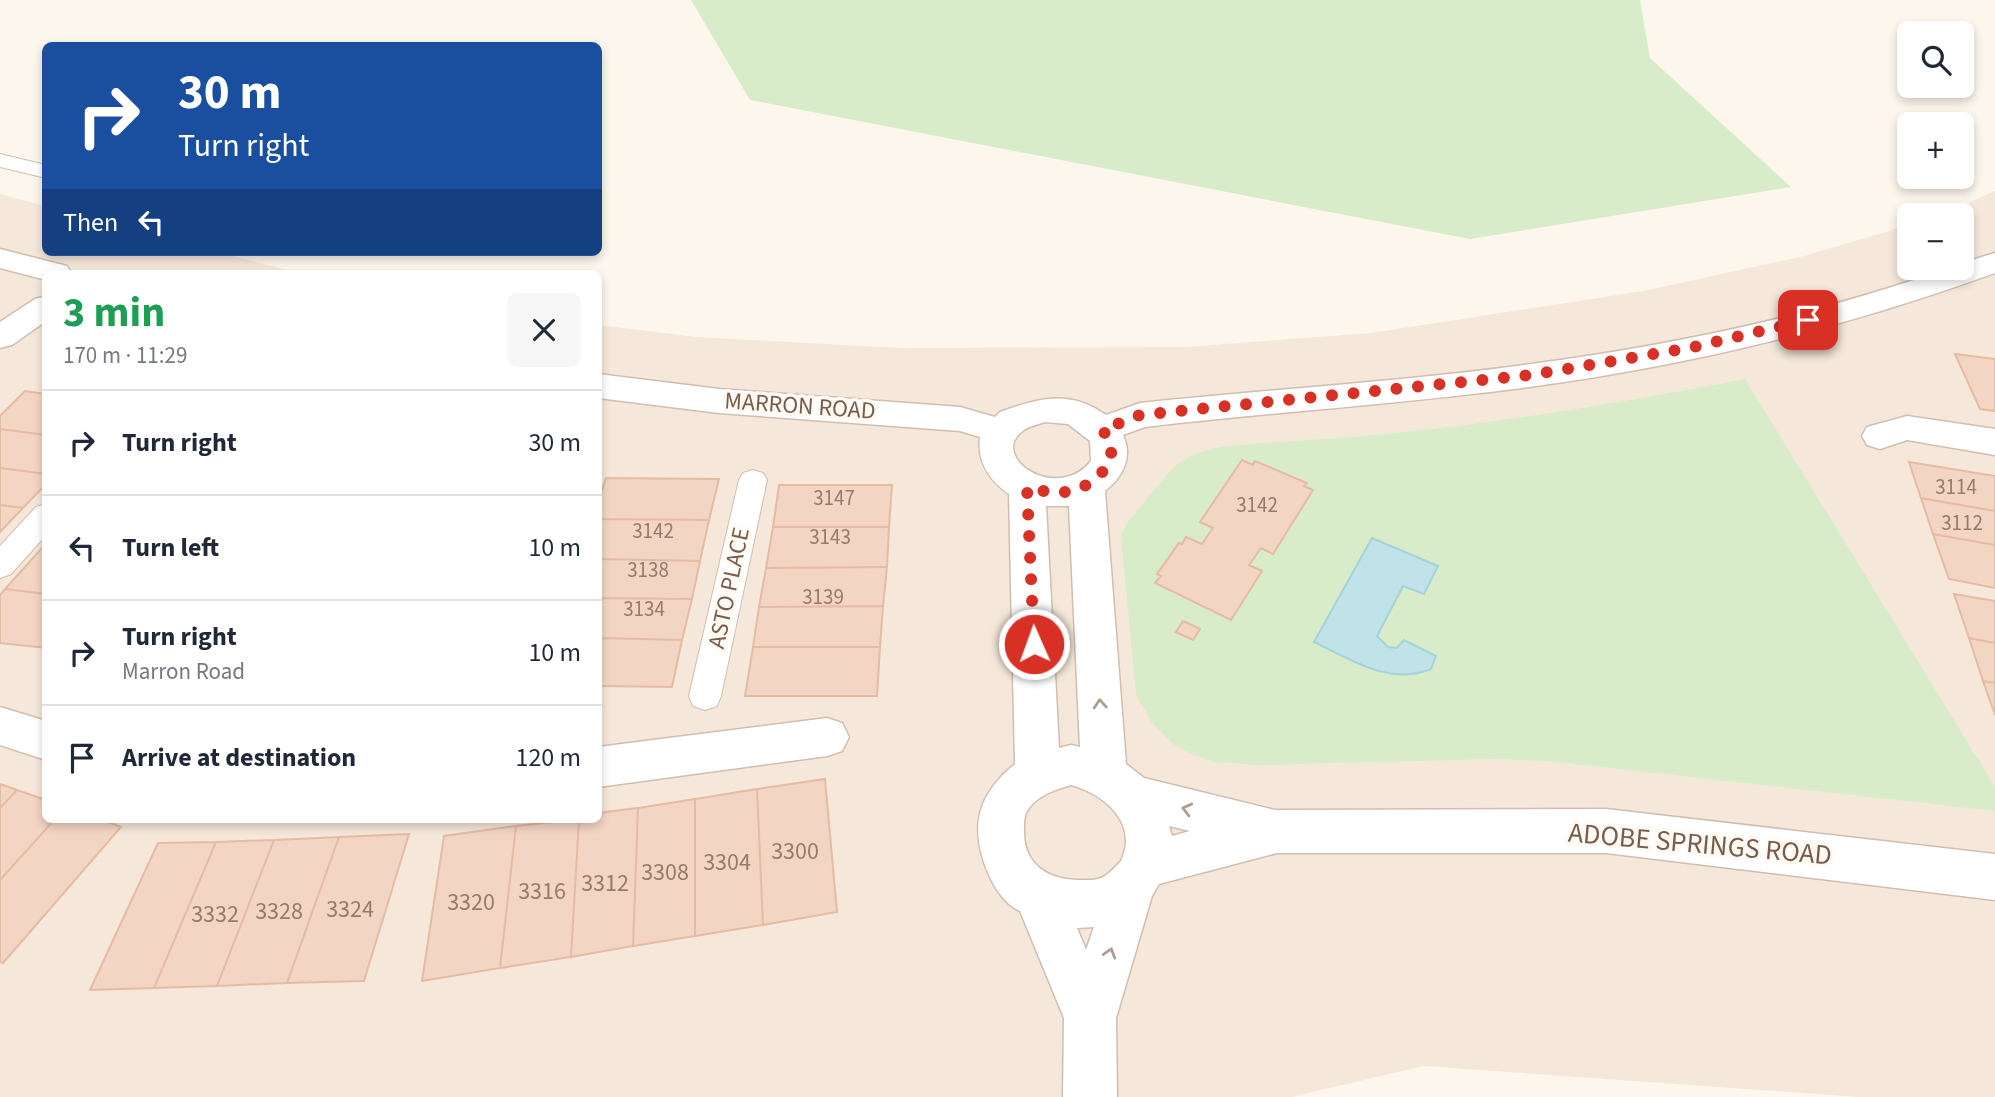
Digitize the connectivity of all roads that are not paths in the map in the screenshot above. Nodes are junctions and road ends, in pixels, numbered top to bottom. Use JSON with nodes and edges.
{"nodes":[{"id":1,"x":6,"y":166,"type":"edge"},
{"id":2,"x":42,"y":171,"type":"edge"},
{"id":3,"x":0,"y":258,"type":"edge"},
{"id":4,"x":1995,"y":262,"type":"edge"},
{"id":5,"x":42,"y":271,"type":"edge"},
{"id":6,"x":42,"y":280,"type":"edge"},
{"id":7,"x":0,"y":307,"type":"edge"},
{"id":8,"x":42,"y":309,"type":"edge"},
{"id":9,"x":0,"y":337,"type":"edge"},
{"id":10,"x":602,"y":386,"type":"edge"},
{"id":11,"x":1102,"y":430,"type":"junction"},
{"id":12,"x":1001,"y":431,"type":"junction"},
{"id":13,"x":1880,"y":436,"type":"dead end"},
{"id":14,"x":1995,"y":442,"type":"edge"},
{"id":15,"x":753,"y":480,"type":"dead end"},
{"id":16,"x":1086,"y":486,"type":"junction"},
{"id":17,"x":1027,"y":488,"type":"junction"},
{"id":18,"x":42,"y":519,"type":"edge"},
{"id":19,"x":0,"y":566,"type":"edge"},
{"id":20,"x":0,"y":726,"type":"edge"},
{"id":21,"x":699,"y":727,"type":"junction"},
{"id":22,"x":827,"y":737,"type":"dead end"},
{"id":23,"x":42,"y":740,"type":"edge"},
{"id":24,"x":602,"y":765,"type":"edge"},
{"id":25,"x":1038,"y":773,"type":"junction"},
{"id":26,"x":1119,"y":784,"type":"junction"},
{"id":27,"x":1277,"y":831,"type":"junction"},
{"id":28,"x":1138,"y":874,"type":"junction"},
{"id":29,"x":1995,"y":877,"type":"edge"},
{"id":30,"x":1038,"y":895,"type":"junction"},
{"id":31,"x":1090,"y":1018,"type":"junction"},
{"id":32,"x":1090,"y":1097,"type":"edge"}],
"edges":[{"from":1,"to":2,"type":"lane"},
{"from":3,"to":5,"type":"street"},
{"from":4,"to":11,"type":"street"},
{"from":6,"to":7,"type":"street"},
{"from":8,"to":9,"type":"street"},
{"from":10,"to":12,"type":"street","name":"MARRON ROAD"},
{"from":11,"to":12,"type":"street"},
{"from":11,"to":16,"type":"street"},
{"from":12,"to":17,"type":"street"},
{"from":13,"to":14,"type":"street"},
{"from":15,"to":21,"type":"lane","name":"ASTO PLACE"},
{"from":16,"to":17,"type":"street"},
{"from":26,"to":16,"type":"street","one_way":true},
{"from":17,"to":25,"type":"street"},
{"from":18,"to":19,"type":"lane"},
{"from":20,"to":23,"type":"street"},
{"from":21,"to":22,"type":"street"},
{"from":21,"to":24,"type":"street"},
{"from":25,"to":26,"type":"street"},
{"from":25,"to":30,"type":"street"},
{"from":27,"to":26,"type":"street","name":"ADOBE SPRINGS ROAD","one_way":true},
{"from":26,"to":28,"type":"street"},
{"from":27,"to":28,"type":"street","name":"ADOBE SPRINGS ROAD"},
{"from":27,"to":29,"type":"street","name":"ADOBE SPRINGS ROAD"},
{"from":28,"to":30,"type":"street"},
{"from":31,"to":28,"type":"street","one_way":true},
{"from":30,"to":31,"type":"street"},
{"from":31,"to":32,"type":"street"}]}
